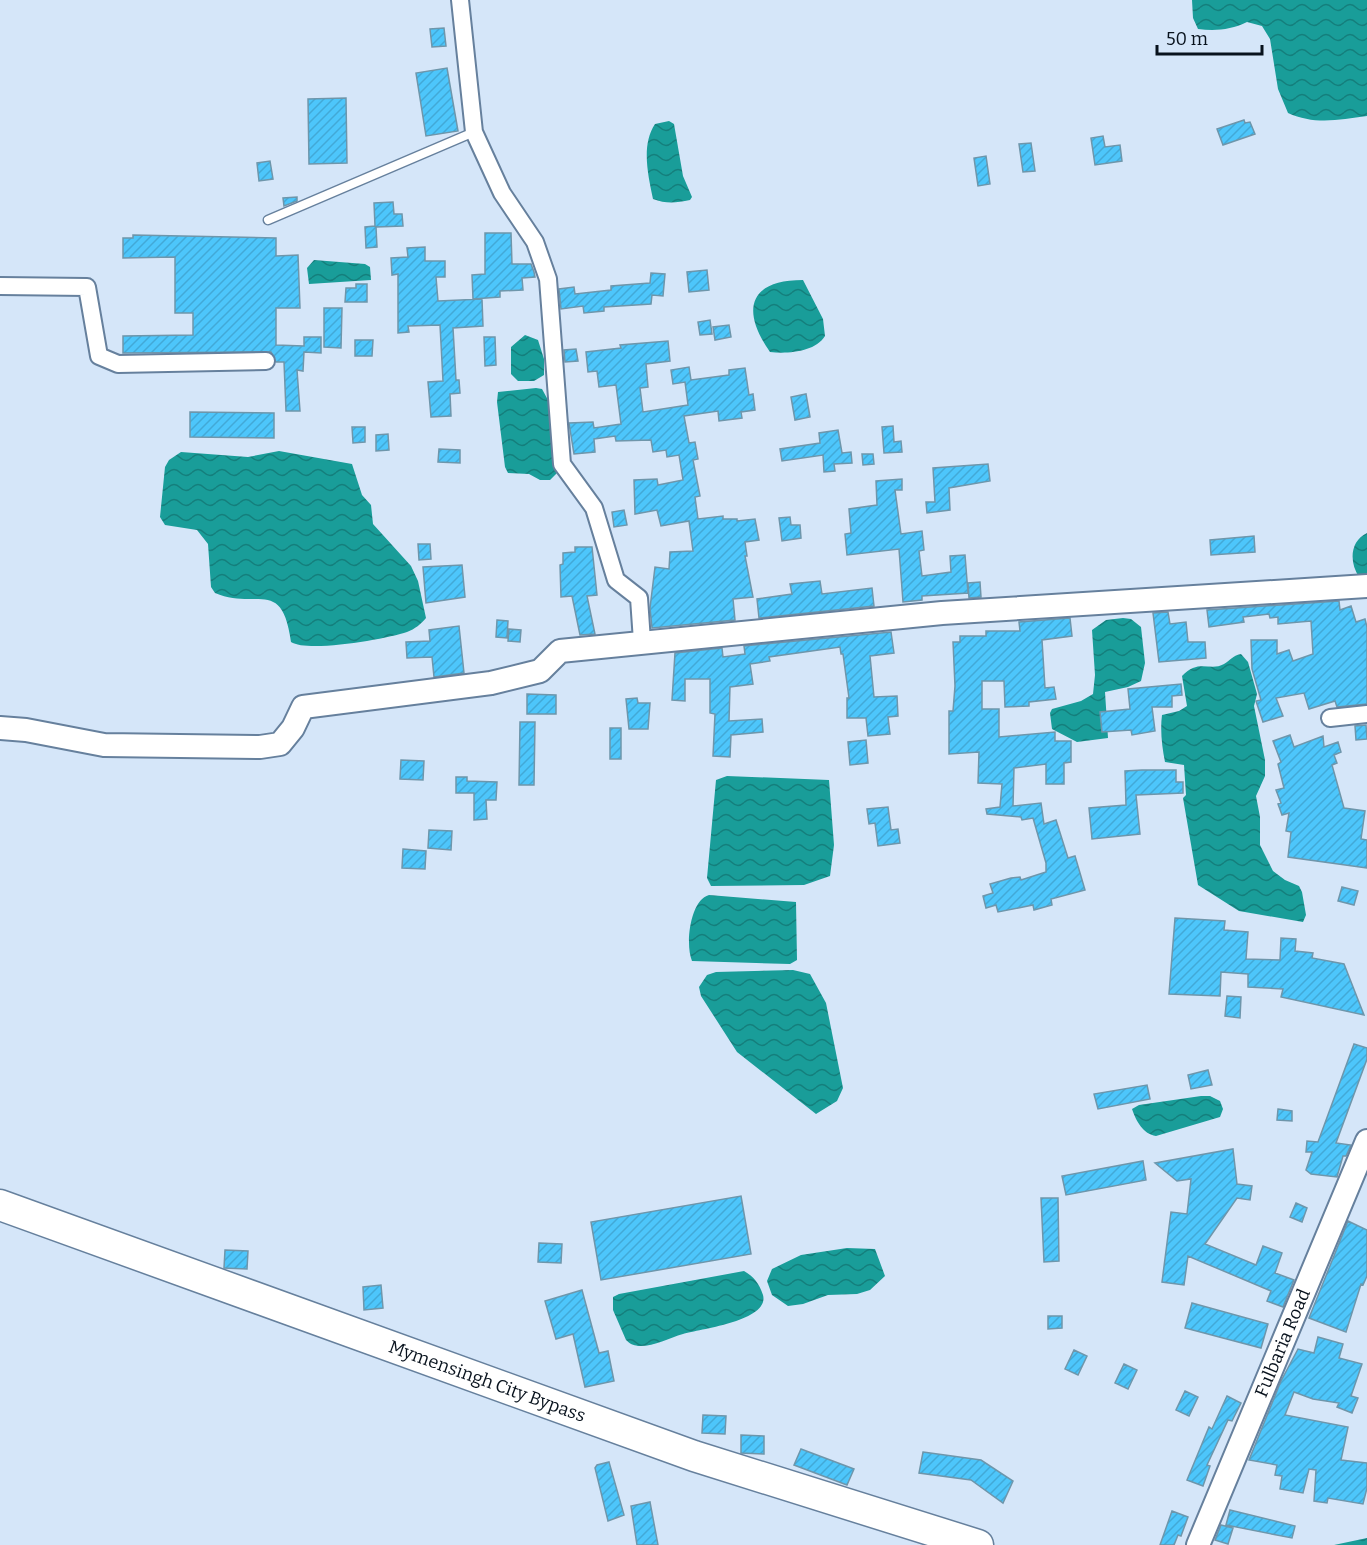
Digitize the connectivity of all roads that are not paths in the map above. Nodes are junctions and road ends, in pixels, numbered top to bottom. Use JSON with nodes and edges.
{"nodes":[{"id":1,"x":460,"y":0,"type":"edge"},
{"id":2,"x":474,"y":132,"type":"junction"},
{"id":3,"x":268,"y":220,"type":"dead end"},
{"id":4,"x":0,"y":286,"type":"edge"},
{"id":5,"x":266,"y":361,"type":"dead end"},
{"id":6,"x":1367,"y":586,"type":"edge"},
{"id":7,"x":642,"y":641,"type":"junction"},
{"id":8,"x":1367,"y":714,"type":"edge"},
{"id":9,"x":1329,"y":718,"type":"dead end"},
{"id":10,"x":0,"y":728,"type":"edge"},
{"id":11,"x":1367,"y":1141,"type":"edge"},
{"id":12,"x":0,"y":1205,"type":"edge"},
{"id":13,"x":978,"y":1545,"type":"edge"},
{"id":14,"x":1198,"y":1545,"type":"edge"}],
"edges":[{"from":1,"to":2,"type":"street"},
{"from":2,"to":3,"type":"lane"},
{"from":2,"to":7,"type":"street"},
{"from":4,"to":5,"type":"street"},
{"from":6,"to":7,"type":"street"},
{"from":7,"to":10,"type":"street"},
{"from":8,"to":9,"type":"street"},
{"from":11,"to":14,"type":"street","name":"Fulbaria Road"},
{"from":12,"to":13,"type":"highway","name":"Mymensingh City Bypass"}]}
